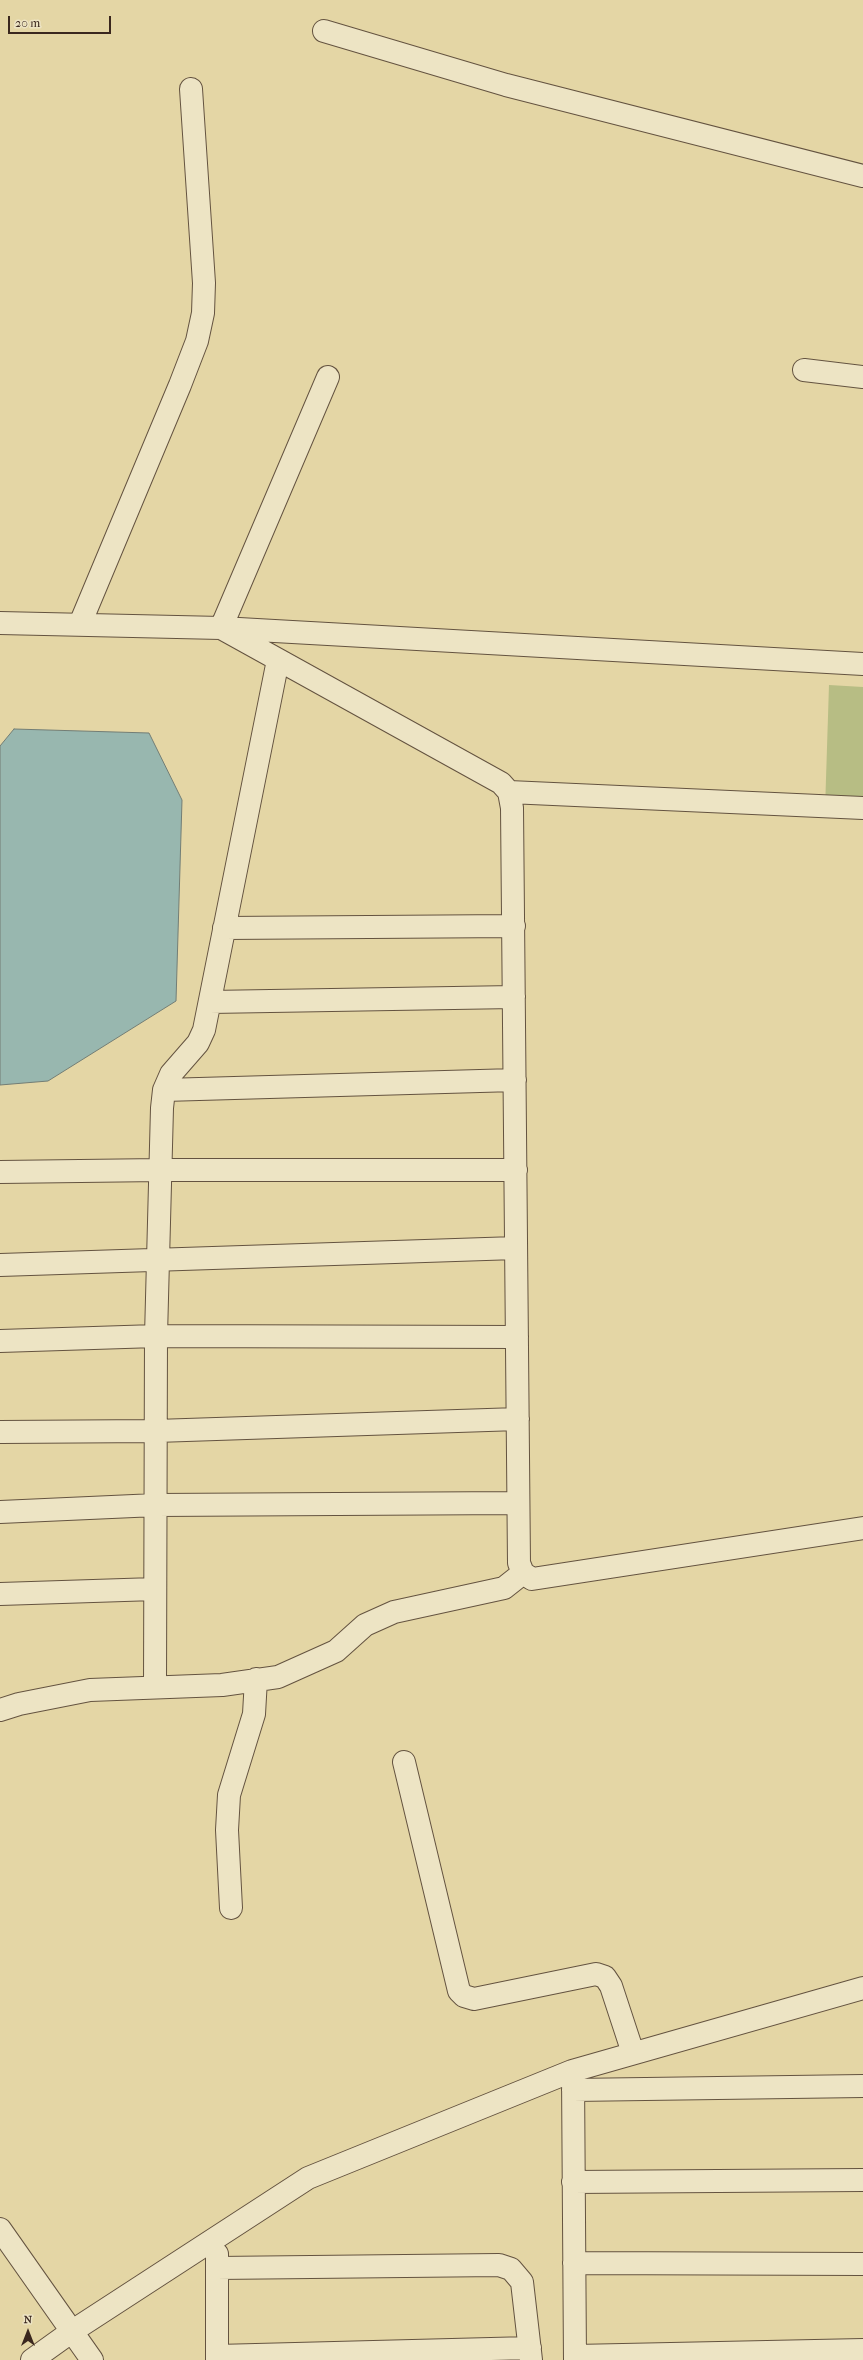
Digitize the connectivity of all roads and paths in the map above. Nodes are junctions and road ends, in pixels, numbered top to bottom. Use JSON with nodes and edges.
{"nodes":[{"id":1,"x":324,"y":31,"type":"dead end"},
{"id":2,"x":191,"y":89,"type":"dead end"},
{"id":3,"x":863,"y":176,"type":"edge"},
{"id":4,"x":804,"y":370,"type":"dead end"},
{"id":5,"x":328,"y":377,"type":"dead end"},
{"id":6,"x":863,"y":377,"type":"edge"},
{"id":7,"x":0,"y":623,"type":"edge"},
{"id":8,"x":80,"y":624,"type":"junction"},
{"id":9,"x":221,"y":628,"type":"junction"},
{"id":10,"x":278,"y":660,"type":"junction"},
{"id":11,"x":863,"y":664,"type":"edge"},
{"id":12,"x":509,"y":792,"type":"junction"},
{"id":13,"x":863,"y":808,"type":"edge"},
{"id":14,"x":514,"y":926,"type":"junction"},
{"id":15,"x":224,"y":928,"type":"junction"},
{"id":16,"x":514,"y":997,"type":"junction"},
{"id":17,"x":210,"y":1002,"type":"junction"},
{"id":18,"x":515,"y":1080,"type":"junction"},
{"id":19,"x":164,"y":1090,"type":"junction"},
{"id":20,"x":160,"y":1170,"type":"junction"},
{"id":21,"x":516,"y":1170,"type":"junction"},
{"id":22,"x":0,"y":1172,"type":"edge"},
{"id":23,"x":516,"y":1248,"type":"junction"},
{"id":24,"x":158,"y":1260,"type":"junction"},
{"id":25,"x":0,"y":1265,"type":"edge"},
{"id":26,"x":156,"y":1336,"type":"junction"},
{"id":27,"x":517,"y":1337,"type":"junction"},
{"id":28,"x":0,"y":1341,"type":"edge"},
{"id":29,"x":518,"y":1419,"type":"junction"},
{"id":30,"x":156,"y":1431,"type":"junction"},
{"id":31,"x":0,"y":1432,"type":"edge"},
{"id":32,"x":518,"y":1503,"type":"junction"},
{"id":33,"x":156,"y":1505,"type":"junction"},
{"id":34,"x":0,"y":1512,"type":"edge"},
{"id":35,"x":863,"y":1528,"type":"edge"},
{"id":36,"x":523,"y":1573,"type":"junction"},
{"id":37,"x":155,"y":1589,"type":"junction"},
{"id":38,"x":0,"y":1594,"type":"edge"},
{"id":39,"x":256,"y":1680,"type":"junction"},
{"id":40,"x":155,"y":1686,"type":"junction"},
{"id":41,"x":0,"y":1710,"type":"edge"},
{"id":42,"x":404,"y":1762,"type":"dead end"},
{"id":43,"x":231,"y":1908,"type":"dead end"},
{"id":44,"x":863,"y":1988,"type":"edge"},
{"id":45,"x":633,"y":2053,"type":"junction"},
{"id":46,"x":573,"y":2080,"type":"junction"},
{"id":47,"x":863,"y":2086,"type":"edge"},
{"id":48,"x":863,"y":2180,"type":"edge"},
{"id":49,"x":574,"y":2182,"type":"junction"},
{"id":50,"x":0,"y":2229,"type":"edge"},
{"id":51,"x":217,"y":2238,"type":"junction"},
{"id":52,"x":574,"y":2263,"type":"junction"},
{"id":53,"x":863,"y":2264,"type":"edge"},
{"id":54,"x":217,"y":2268,"type":"junction"},
{"id":55,"x":71,"y":2332,"type":"junction"},
{"id":56,"x":863,"y":2350,"type":"edge"},
{"id":57,"x":530,"y":2354,"type":"edge"},
{"id":58,"x":217,"y":2358,"type":"edge"},
{"id":59,"x":575,"y":2358,"type":"edge"},
{"id":60,"x":32,"y":2360,"type":"edge"},
{"id":61,"x":92,"y":2360,"type":"edge"}],
"edges":[{"from":1,"to":3,"type":"street"},
{"from":2,"to":8,"type":"street"},
{"from":4,"to":6,"type":"street"},
{"from":5,"to":9,"type":"street"},
{"from":7,"to":8,"type":"street"},
{"from":8,"to":9,"type":"street"},
{"from":9,"to":10,"type":"street"},
{"from":9,"to":11,"type":"street"},
{"from":10,"to":12,"type":"street"},
{"from":10,"to":15,"type":"street"},
{"from":12,"to":13,"type":"street"},
{"from":12,"to":14,"type":"street"},
{"from":14,"to":15,"type":"street"},
{"from":14,"to":16,"type":"street"},
{"from":15,"to":17,"type":"street"},
{"from":16,"to":17,"type":"street"},
{"from":16,"to":18,"type":"street"},
{"from":17,"to":19,"type":"street"},
{"from":18,"to":19,"type":"street"},
{"from":18,"to":21,"type":"street"},
{"from":19,"to":20,"type":"street"},
{"from":20,"to":21,"type":"street"},
{"from":20,"to":22,"type":"street"},
{"from":20,"to":24,"type":"street"},
{"from":21,"to":23,"type":"street"},
{"from":23,"to":24,"type":"street"},
{"from":23,"to":27,"type":"street"},
{"from":24,"to":25,"type":"street"},
{"from":24,"to":26,"type":"street"},
{"from":26,"to":27,"type":"street"},
{"from":26,"to":28,"type":"street"},
{"from":26,"to":30,"type":"street"},
{"from":27,"to":29,"type":"street"},
{"from":29,"to":30,"type":"street"},
{"from":29,"to":32,"type":"street"},
{"from":30,"to":31,"type":"street"},
{"from":30,"to":33,"type":"street"},
{"from":32,"to":33,"type":"street"},
{"from":32,"to":36,"type":"street"},
{"from":33,"to":34,"type":"street"},
{"from":33,"to":37,"type":"street"},
{"from":35,"to":36,"type":"street"},
{"from":36,"to":39,"type":"street"},
{"from":37,"to":38,"type":"street"},
{"from":37,"to":40,"type":"street"},
{"from":39,"to":40,"type":"street"},
{"from":39,"to":43,"type":"street"},
{"from":40,"to":41,"type":"street"},
{"from":42,"to":45,"type":"street"},
{"from":44,"to":45,"type":"street"},
{"from":45,"to":46,"type":"street"},
{"from":46,"to":47,"type":"street"},
{"from":46,"to":49,"type":"street"},
{"from":46,"to":51,"type":"street"},
{"from":48,"to":49,"type":"street"},
{"from":49,"to":52,"type":"street"},
{"from":50,"to":55,"type":"street"},
{"from":51,"to":54,"type":"street"},
{"from":51,"to":55,"type":"street"},
{"from":52,"to":53,"type":"street"},
{"from":52,"to":59,"type":"street"},
{"from":54,"to":57,"type":"street"},
{"from":54,"to":58,"type":"street"},
{"from":55,"to":60,"type":"street"},
{"from":55,"to":61,"type":"street"},
{"from":56,"to":59,"type":"street"},
{"from":57,"to":58,"type":"street"}]}
